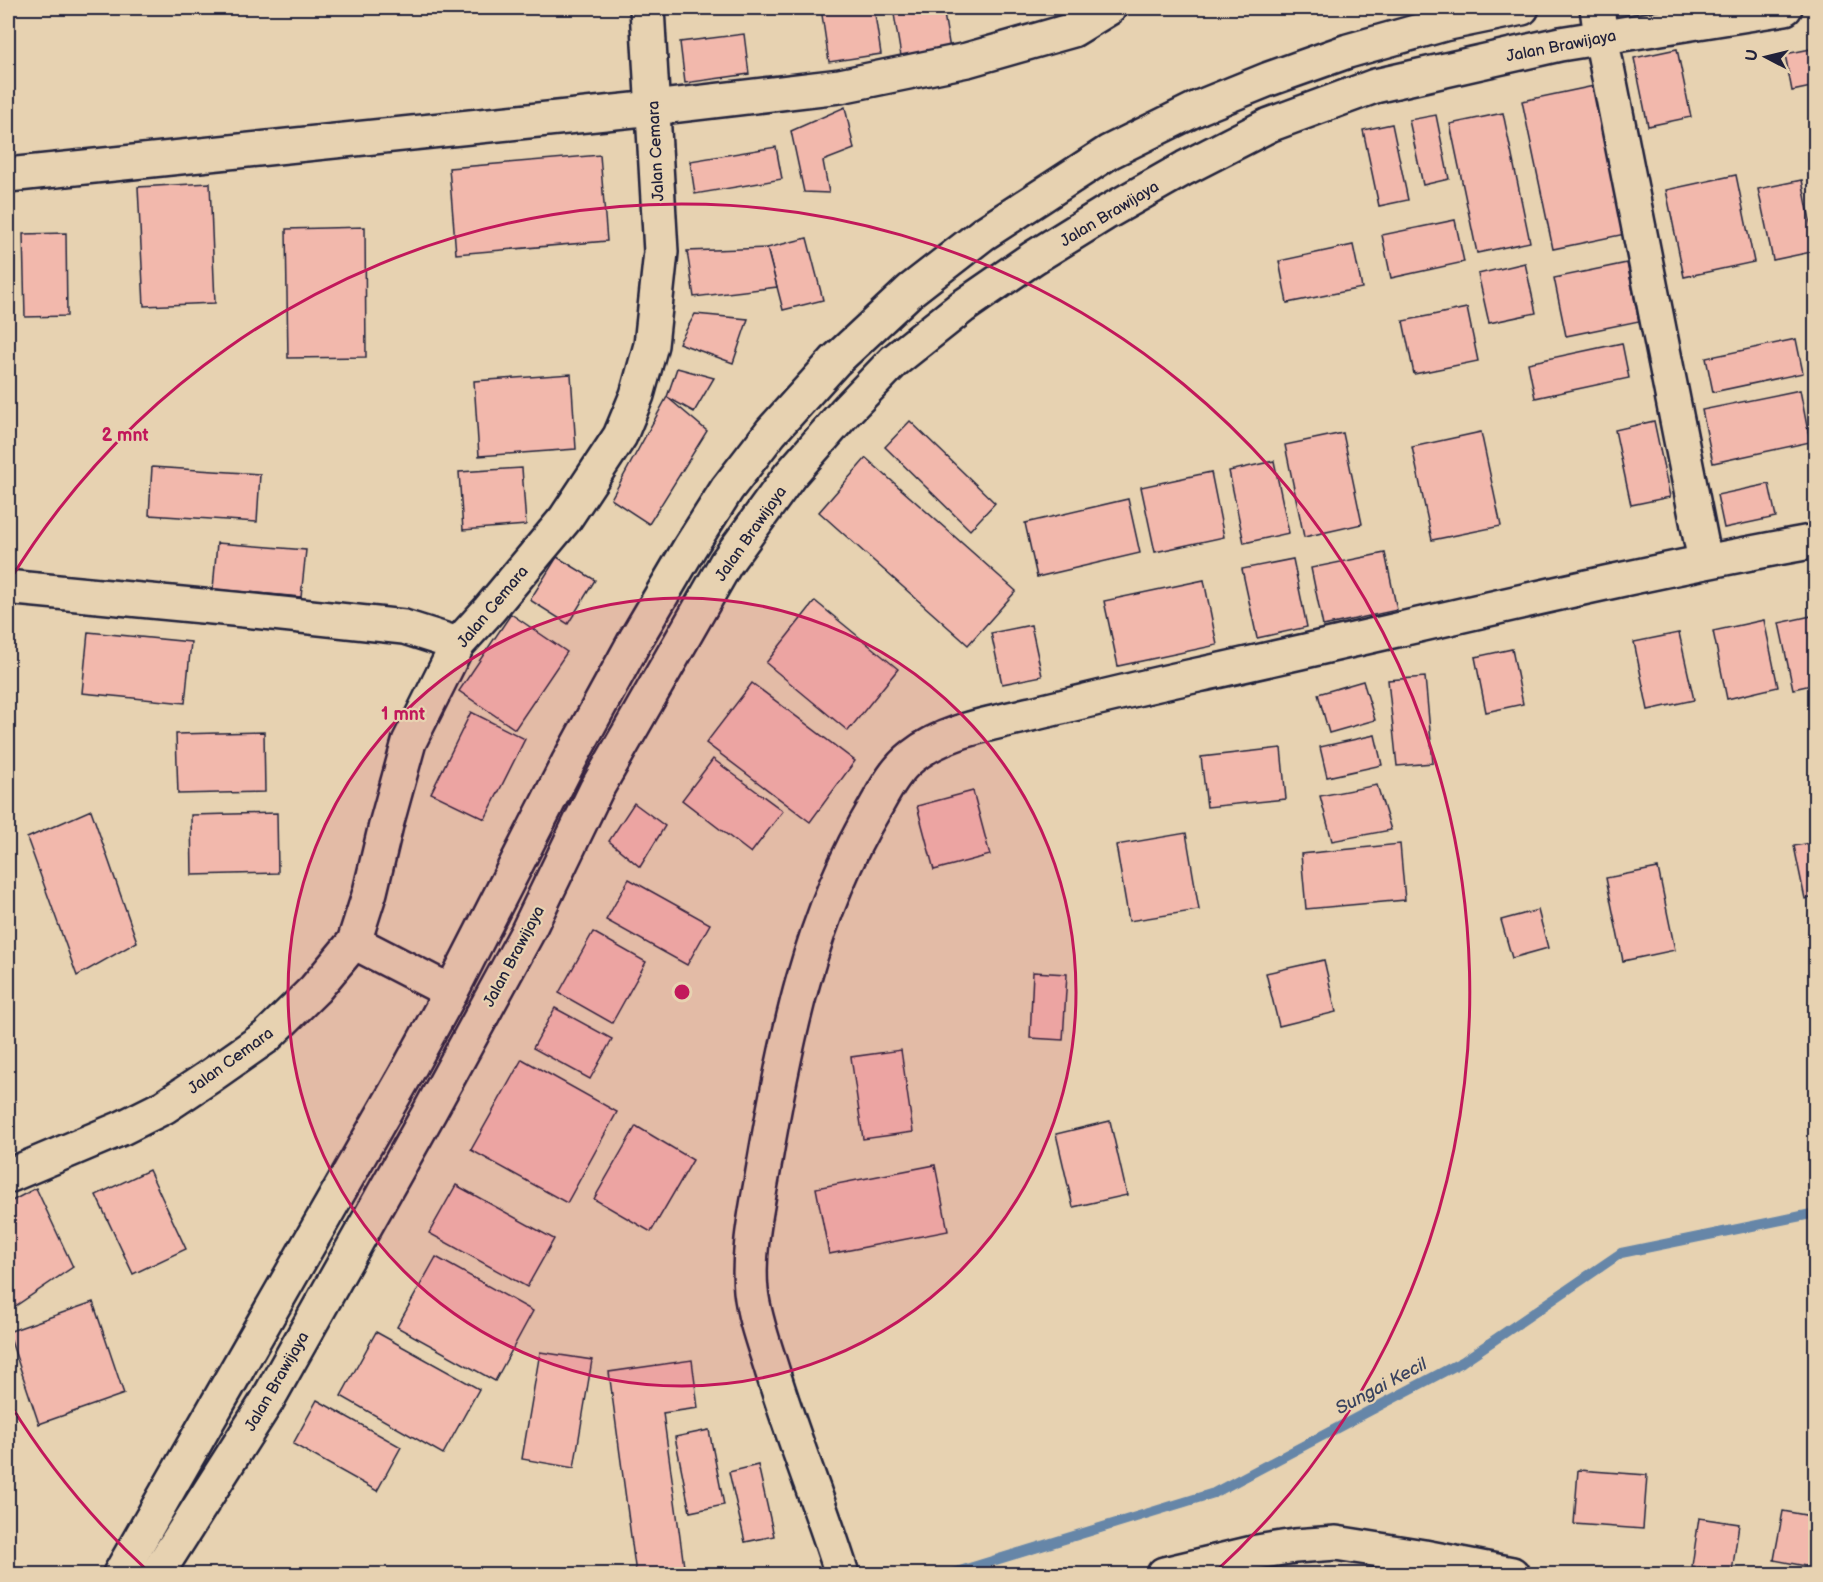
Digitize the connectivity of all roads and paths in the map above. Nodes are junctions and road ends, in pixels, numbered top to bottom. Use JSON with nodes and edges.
{"nodes":[{"id":1,"x":646,"y":8,"type":"edge"},
{"id":2,"x":1109,"y":8,"type":"edge"},
{"id":3,"x":1522,"y":8,"type":"edge"},
{"id":4,"x":1785,"y":8,"type":"edge"},
{"id":5,"x":1442,"y":16,"type":"edge"},
{"id":6,"x":1599,"y":22,"type":"edge"},
{"id":7,"x":652,"y":108,"type":"junction"},
{"id":8,"x":8,"y":175,"type":"edge"},
{"id":9,"x":1815,"y":541,"type":"edge"},
{"id":10,"x":1705,"y":561,"type":"junction"},
{"id":11,"x":16,"y":588,"type":"dead end"},
{"id":12,"x":458,"y":644,"type":"junction"},
{"id":13,"x":354,"y":942,"type":"junction"},
{"id":14,"x":451,"y":992,"type":"junction"},
{"id":15,"x":8,"y":1176,"type":"edge"},
{"id":16,"x":128,"y":1561,"type":"edge"},
{"id":17,"x":840,"y":1567,"type":"edge"},
{"id":18,"x":158,"y":1572,"type":"edge"},
{"id":19,"x":1164,"y":1575,"type":"edge"},
{"id":20,"x":1512,"y":1575,"type":"edge"}],
"edges":[{"from":1,"to":7,"type":"main road","name":"Jalan Cemara"},
{"from":2,"to":7,"type":"main road"},
{"from":3,"to":5,"type":"main road"},
{"from":4,"to":6,"type":"main road","name":"Jalan Brawijaya"},
{"from":5,"to":14,"type":"main road"},
{"from":6,"to":10,"type":"main road"},
{"from":6,"to":18,"type":"main road","name":"Jalan Brawijaya"},
{"from":7,"to":8,"type":"main road"},
{"from":7,"to":12,"type":"main road","name":"Jalan Cemara"},
{"from":9,"to":10,"type":"main road"},
{"from":10,"to":17,"type":"main road"},
{"from":11,"to":12,"type":"main road"},
{"from":12,"to":13,"type":"main road","name":"Jalan Cemara"},
{"from":13,"to":14,"type":"main road"},
{"from":13,"to":15,"type":"main road","name":"Jalan Cemara"},
{"from":14,"to":16,"type":"main road"},
{"from":19,"to":20,"type":"main road"}]}
